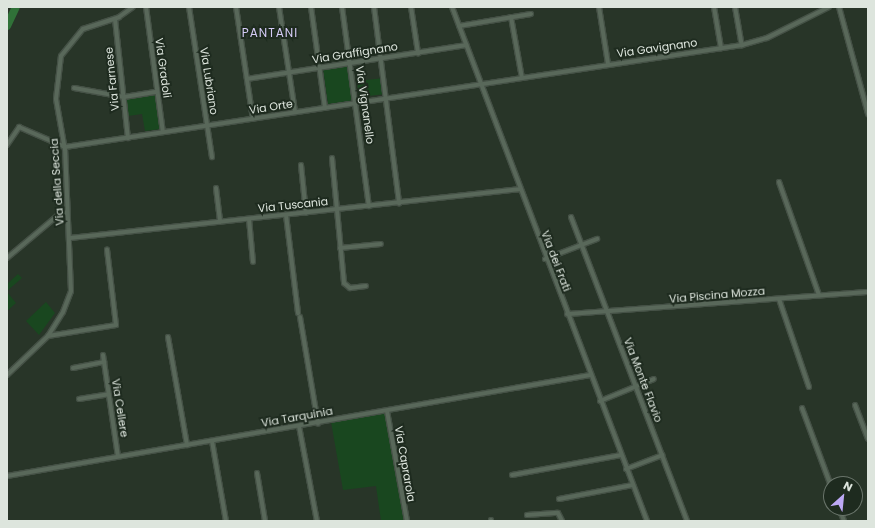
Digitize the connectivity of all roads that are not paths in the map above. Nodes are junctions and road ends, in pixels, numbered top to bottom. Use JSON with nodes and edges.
{"nodes":[{"id":1,"x":133,"y":7,"type":"edge"},
{"id":2,"x":146,"y":7,"type":"edge"},
{"id":3,"x":189,"y":7,"type":"edge"},
{"id":4,"x":236,"y":7,"type":"edge"},
{"id":5,"x":279,"y":7,"type":"edge"},
{"id":6,"x":311,"y":7,"type":"edge"},
{"id":7,"x":342,"y":7,"type":"edge"},
{"id":8,"x":374,"y":7,"type":"edge"},
{"id":9,"x":411,"y":7,"type":"edge"},
{"id":10,"x":452,"y":7,"type":"edge"},
{"id":11,"x":599,"y":7,"type":"edge"},
{"id":12,"x":714,"y":7,"type":"edge"},
{"id":13,"x":735,"y":7,"type":"edge"},
{"id":14,"x":829,"y":7,"type":"edge"},
{"id":15,"x":839,"y":7,"type":"edge"},
{"id":16,"x":531,"y":14,"type":"dead end"},
{"id":17,"x":511,"y":17,"type":"junction"},
{"id":18,"x":115,"y":19,"type":"junction"},
{"id":19,"x":459,"y":26,"type":"junction"},
{"id":20,"x":466,"y":45,"type":"junction"},
{"id":21,"x":742,"y":45,"type":"junction"},
{"id":22,"x":721,"y":48,"type":"junction"},
{"id":23,"x":418,"y":52,"type":"junction"},
{"id":24,"x":382,"y":58,"type":"junction"},
{"id":25,"x":350,"y":63,"type":"junction"},
{"id":26,"x":608,"y":64,"type":"junction"},
{"id":27,"x":320,"y":68,"type":"junction"},
{"id":28,"x":289,"y":72,"type":"junction"},
{"id":29,"x":522,"y":78,"type":"junction"},
{"id":30,"x":247,"y":79,"type":"junction"},
{"id":31,"x":480,"y":84,"type":"junction"},
{"id":32,"x":74,"y":88,"type":"dead end"},
{"id":33,"x":157,"y":92,"type":"junction"},
{"id":34,"x":124,"y":97,"type":"junction"},
{"id":35,"x":388,"y":98,"type":"junction"},
{"id":36,"x":357,"y":103,"type":"junction"},
{"id":37,"x":325,"y":108,"type":"junction"},
{"id":38,"x":295,"y":112,"type":"junction"},
{"id":39,"x":868,"y":114,"type":"edge"},
{"id":40,"x":253,"y":119,"type":"junction"},
{"id":41,"x":207,"y":126,"type":"junction"},
{"id":42,"x":162,"y":132,"type":"junction"},
{"id":43,"x":128,"y":138,"type":"junction"},
{"id":44,"x":7,"y":145,"type":"edge"},
{"id":45,"x":65,"y":147,"type":"junction"},
{"id":46,"x":212,"y":157,"type":"dead end"},
{"id":47,"x":332,"y":158,"type":"dead end"},
{"id":48,"x":301,"y":165,"type":"dead end"},
{"id":49,"x":779,"y":182,"type":"dead end"},
{"id":50,"x":216,"y":188,"type":"dead end"},
{"id":51,"x":519,"y":189,"type":"junction"},
{"id":52,"x":399,"y":203,"type":"junction"},
{"id":53,"x":369,"y":206,"type":"junction"},
{"id":54,"x":337,"y":210,"type":"junction"},
{"id":55,"x":67,"y":212,"type":"junction"},
{"id":56,"x":306,"y":213,"type":"junction"},
{"id":57,"x":286,"y":215,"type":"junction"},
{"id":58,"x":571,"y":218,"type":"dead end"},
{"id":59,"x":249,"y":219,"type":"junction"},
{"id":60,"x":220,"y":222,"type":"junction"},
{"id":61,"x":70,"y":238,"type":"junction"},
{"id":62,"x":597,"y":239,"type":"dead end"},
{"id":63,"x":381,"y":244,"type":"dead end"},
{"id":64,"x":581,"y":245,"type":"junction"},
{"id":65,"x":340,"y":248,"type":"junction"},
{"id":66,"x":107,"y":250,"type":"dead end"},
{"id":67,"x":7,"y":258,"type":"edge"},
{"id":68,"x":545,"y":258,"type":"junction"},
{"id":69,"x":253,"y":262,"type":"dead end"},
{"id":70,"x":366,"y":286,"type":"dead end"},
{"id":71,"x":868,"y":292,"type":"edge"},
{"id":72,"x":819,"y":295,"type":"junction"},
{"id":73,"x":779,"y":299,"type":"junction"},
{"id":74,"x":607,"y":312,"type":"junction"},
{"id":75,"x":298,"y":313,"type":"dead end"},
{"id":76,"x":567,"y":314,"type":"junction"},
{"id":77,"x":300,"y":317,"type":"dead end"},
{"id":78,"x":48,"y":336,"type":"junction"},
{"id":79,"x":168,"y":337,"type":"dead end"},
{"id":80,"x":103,"y":355,"type":"dead end"},
{"id":81,"x":104,"y":362,"type":"junction"},
{"id":82,"x":73,"y":368,"type":"dead end"},
{"id":83,"x":7,"y":375,"type":"edge"},
{"id":84,"x":590,"y":375,"type":"junction"},
{"id":85,"x":654,"y":379,"type":"dead end"},
{"id":86,"x":636,"y":386,"type":"junction"},
{"id":87,"x":809,"y":387,"type":"dead end"},
{"id":88,"x":109,"y":394,"type":"junction"},
{"id":89,"x":79,"y":398,"type":"dead end"},
{"id":90,"x":600,"y":401,"type":"junction"},
{"id":91,"x":855,"y":405,"type":"dead end"},
{"id":92,"x":802,"y":408,"type":"dead end"},
{"id":93,"x":387,"y":411,"type":"junction"},
{"id":94,"x":318,"y":423,"type":"junction"},
{"id":95,"x":299,"y":426,"type":"junction"},
{"id":96,"x":868,"y":439,"type":"edge"},
{"id":97,"x":212,"y":441,"type":"junction"},
{"id":98,"x":187,"y":445,"type":"junction"},
{"id":99,"x":621,"y":455,"type":"junction"},
{"id":100,"x":662,"y":455,"type":"junction"},
{"id":101,"x":118,"y":456,"type":"junction"},
{"id":102,"x":626,"y":469,"type":"junction"},
{"id":103,"x":257,"y":473,"type":"dead end"},
{"id":104,"x":7,"y":476,"type":"edge"},
{"id":105,"x":512,"y":476,"type":"dead end"},
{"id":106,"x":827,"y":476,"type":"edge"},
{"id":107,"x":633,"y":485,"type":"junction"},
{"id":108,"x":559,"y":499,"type":"dead end"},
{"id":109,"x":528,"y":515,"type":"dead end"},
{"id":110,"x":226,"y":521,"type":"edge"},
{"id":111,"x":265,"y":521,"type":"edge"},
{"id":112,"x":317,"y":521,"type":"edge"},
{"id":113,"x":407,"y":521,"type":"edge"},
{"id":114,"x":562,"y":521,"type":"edge"},
{"id":115,"x":647,"y":521,"type":"edge"},
{"id":116,"x":687,"y":521,"type":"edge"}],
"edges":[{"from":1,"to":18,"type":"street","name":"Via della Seccia"},
{"from":2,"to":33,"type":"street","name":"Via Gradoli"},
{"from":3,"to":41,"type":"street","name":"Via Lubriano"},
{"from":4,"to":30,"type":"street"},
{"from":5,"to":28,"type":"street"},
{"from":6,"to":27,"type":"street"},
{"from":7,"to":25,"type":"street","name":"Via Vignanello"},
{"from":8,"to":24,"type":"street"},
{"from":9,"to":23,"type":"street"},
{"from":10,"to":19,"type":"street","name":"Via dei Frati"},
{"from":11,"to":26,"type":"street"},
{"from":12,"to":22,"type":"street"},
{"from":13,"to":21,"type":"street"},
{"from":14,"to":21,"type":"street","name":"Via Gavignano"},
{"from":15,"to":39,"type":"street"},
{"from":16,"to":17,"type":"street"},
{"from":17,"to":19,"type":"street"},
{"from":17,"to":29,"type":"street"},
{"from":18,"to":34,"type":"street","name":"Via Farnese"},
{"from":18,"to":45,"type":"street","name":"Via della Seccia"},
{"from":19,"to":20,"type":"street","name":"Via dei Frati"},
{"from":20,"to":23,"type":"street","name":"Via Graffignano"},
{"from":20,"to":31,"type":"street","name":"Via dei Frati"},
{"from":21,"to":22,"type":"street","name":"Via Gavignano"},
{"from":22,"to":26,"type":"street","name":"Via Gavignano"},
{"from":23,"to":24,"type":"street","name":"Via Graffignano"},
{"from":24,"to":25,"type":"street","name":"Via Graffignano"},
{"from":24,"to":35,"type":"street"},
{"from":25,"to":27,"type":"street","name":"Via Graffignano"},
{"from":25,"to":36,"type":"street","name":"Via Vignanello"},
{"from":26,"to":29,"type":"street","name":"Via Gavignano"},
{"from":27,"to":28,"type":"street","name":"Via Graffignano"},
{"from":27,"to":37,"type":"street"},
{"from":28,"to":30,"type":"street","name":"Via Graffignano"},
{"from":28,"to":38,"type":"street"},
{"from":29,"to":31,"type":"street","name":"Via Gavignano"},
{"from":30,"to":40,"type":"street"},
{"from":31,"to":35,"type":"street","name":"Via Orte"},
{"from":31,"to":51,"type":"street","name":"Via dei Frati"},
{"from":32,"to":34,"type":"street"},
{"from":33,"to":34,"type":"street"},
{"from":33,"to":42,"type":"street","name":"Via Gradoli"},
{"from":34,"to":43,"type":"street","name":"Via Farnese"},
{"from":35,"to":36,"type":"street","name":"Via Orte"},
{"from":35,"to":52,"type":"street"},
{"from":36,"to":37,"type":"street","name":"Via Orte"},
{"from":36,"to":53,"type":"street","name":"Via Vignanello"},
{"from":37,"to":38,"type":"street","name":"Via Orte"},
{"from":38,"to":40,"type":"street","name":"Via Orte"},
{"from":40,"to":41,"type":"street","name":"Via Orte"},
{"from":41,"to":42,"type":"street","name":"Via Orte"},
{"from":41,"to":46,"type":"street","name":"Via Lubriano"},
{"from":42,"to":43,"type":"street","name":"Via Orte"},
{"from":43,"to":45,"type":"street","name":"Via Orte"},
{"from":44,"to":45,"type":"street"},
{"from":45,"to":55,"type":"street","name":"Via della Seccia"},
{"from":47,"to":54,"type":"street"},
{"from":48,"to":56,"type":"street"},
{"from":49,"to":72,"type":"street"},
{"from":50,"to":60,"type":"street"},
{"from":51,"to":52,"type":"street","name":"Via Tuscania"},
{"from":51,"to":68,"type":"street","name":"Via dei Frati"},
{"from":52,"to":53,"type":"street","name":"Via Tuscania"},
{"from":53,"to":54,"type":"street","name":"Via Tuscania"},
{"from":54,"to":56,"type":"street","name":"Via Tuscania"},
{"from":54,"to":65,"type":"street"},
{"from":55,"to":61,"type":"street","name":"Via della Seccia"},
{"from":55,"to":67,"type":"street"},
{"from":56,"to":57,"type":"street","name":"Via Tuscania"},
{"from":57,"to":59,"type":"street","name":"Via Tuscania"},
{"from":57,"to":75,"type":"street"},
{"from":58,"to":64,"type":"street","name":"Via Monte Flavio"},
{"from":59,"to":60,"type":"street","name":"Via Tuscania"},
{"from":59,"to":69,"type":"street"},
{"from":60,"to":61,"type":"street","name":"Via Tuscania"},
{"from":61,"to":78,"type":"street","name":"Via della Seccia"},
{"from":62,"to":64,"type":"street"},
{"from":63,"to":65,"type":"street"},
{"from":64,"to":68,"type":"street"},
{"from":64,"to":74,"type":"street","name":"Via Monte Flavio"},
{"from":65,"to":70,"type":"street"},
{"from":66,"to":78,"type":"street"},
{"from":68,"to":76,"type":"street","name":"Via dei Frati"},
{"from":71,"to":72,"type":"street","name":"Via Piscina Mozza"},
{"from":72,"to":73,"type":"street","name":"Via Piscina Mozza"},
{"from":73,"to":74,"type":"street","name":"Via Piscina Mozza"},
{"from":73,"to":87,"type":"street"},
{"from":74,"to":76,"type":"street","name":"Via Piscina Mozza"},
{"from":74,"to":86,"type":"street","name":"Via Monte Flavio"},
{"from":76,"to":84,"type":"street","name":"Via dei Frati"},
{"from":77,"to":94,"type":"street"},
{"from":78,"to":83,"type":"street","name":"Via della Seccia"},
{"from":79,"to":98,"type":"street"},
{"from":80,"to":81,"type":"street","name":"Via Cellere"},
{"from":81,"to":82,"type":"street"},
{"from":81,"to":88,"type":"street","name":"Via Cellere"},
{"from":84,"to":90,"type":"street","name":"Via dei Frati"},
{"from":84,"to":93,"type":"street","name":"Via Tarquinia"},
{"from":85,"to":86,"type":"street"},
{"from":86,"to":90,"type":"street"},
{"from":86,"to":100,"type":"street","name":"Via Monte Flavio"},
{"from":88,"to":89,"type":"street"},
{"from":88,"to":101,"type":"street","name":"Via Cellere"},
{"from":90,"to":99,"type":"street","name":"Via dei Frati"},
{"from":91,"to":96,"type":"street"},
{"from":92,"to":106,"type":"street"},
{"from":93,"to":94,"type":"street","name":"Via Tarquinia"},
{"from":93,"to":113,"type":"street","name":"Via Caprarola"},
{"from":94,"to":95,"type":"street","name":"Via Tarquinia"},
{"from":95,"to":97,"type":"street","name":"Via Tarquinia"},
{"from":95,"to":112,"type":"street"},
{"from":97,"to":98,"type":"street","name":"Via Tarquinia"},
{"from":97,"to":110,"type":"street"},
{"from":98,"to":101,"type":"street","name":"Via Tarquinia"},
{"from":99,"to":102,"type":"street","name":"Via dei Frati"},
{"from":99,"to":105,"type":"street"},
{"from":100,"to":102,"type":"street"},
{"from":100,"to":116,"type":"street","name":"Via Monte Flavio"},
{"from":101,"to":104,"type":"street","name":"Via Tarquinia"},
{"from":102,"to":107,"type":"street","name":"Via dei Frati"},
{"from":103,"to":111,"type":"street"},
{"from":107,"to":108,"type":"street"},
{"from":107,"to":115,"type":"street","name":"Via dei Frati"},
{"from":109,"to":114,"type":"street"}]}
